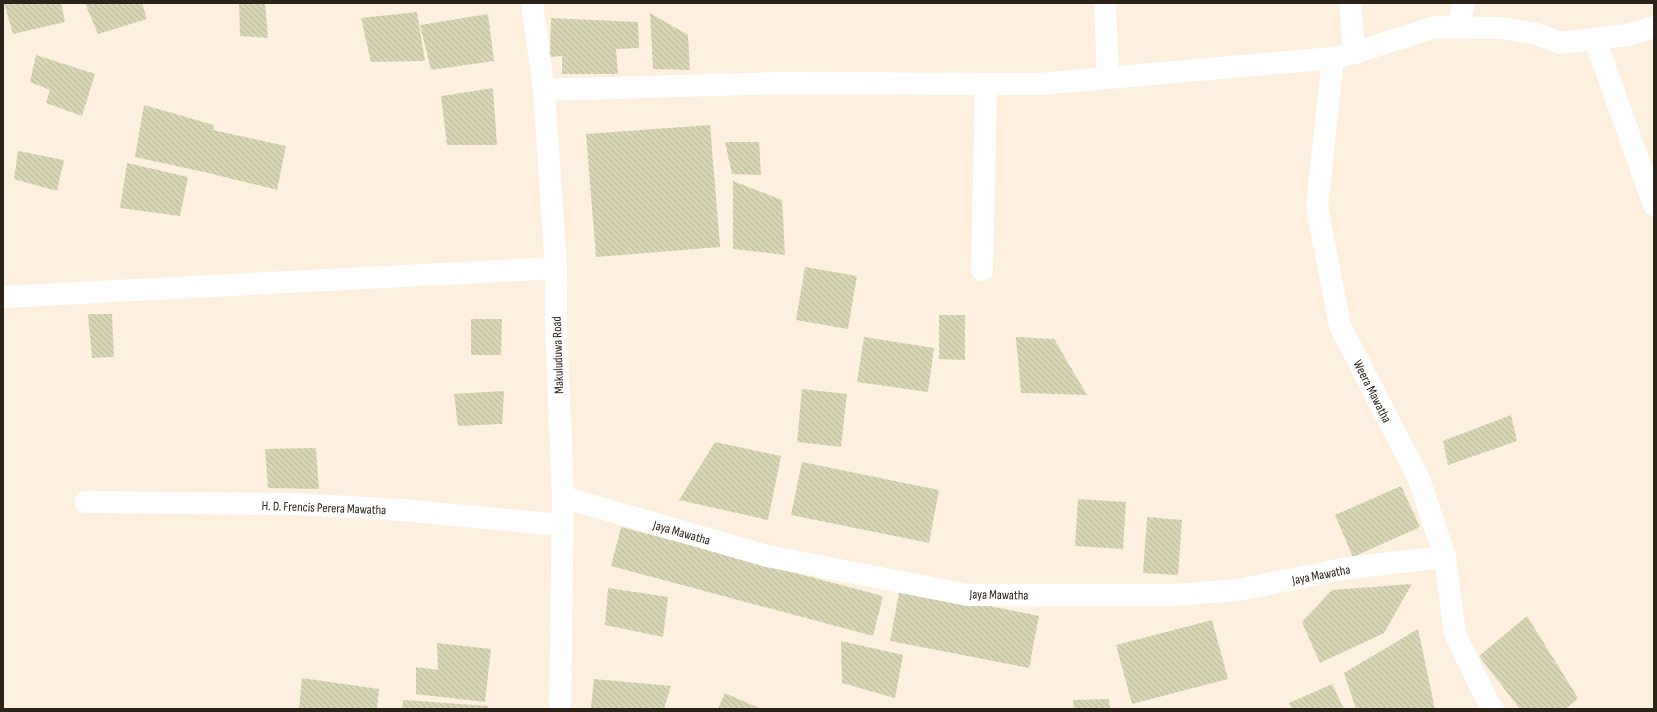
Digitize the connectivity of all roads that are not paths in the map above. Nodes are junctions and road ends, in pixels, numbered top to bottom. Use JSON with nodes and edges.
{"nodes":[{"id":1,"x":532,"y":3,"type":"edge"},
{"id":2,"x":1105,"y":3,"type":"edge"},
{"id":3,"x":1350,"y":3,"type":"edge"},
{"id":4,"x":1464,"y":3,"type":"edge"},
{"id":5,"x":1458,"y":27,"type":"junction"},
{"id":6,"x":1654,"y":27,"type":"edge"},
{"id":7,"x":1595,"y":39,"type":"junction"},
{"id":8,"x":1354,"y":53,"type":"junction"},
{"id":9,"x":1333,"y":58,"type":"junction"},
{"id":10,"x":1108,"y":78,"type":"junction"},
{"id":11,"x":986,"y":84,"type":"junction"},
{"id":12,"x":544,"y":90,"type":"junction"},
{"id":13,"x":1654,"y":205,"type":"edge"},
{"id":14,"x":556,"y":268,"type":"junction"},
{"id":15,"x":982,"y":270,"type":"dead end"},
{"id":16,"x":3,"y":298,"type":"edge"},
{"id":17,"x":563,"y":497,"type":"junction"},
{"id":18,"x":86,"y":502,"type":"dead end"},
{"id":19,"x":562,"y":525,"type":"junction"},
{"id":20,"x":1445,"y":558,"type":"junction"},
{"id":21,"x":560,"y":709,"type":"edge"},
{"id":22,"x":1493,"y":709,"type":"edge"}],
"edges":[{"from":1,"to":12,"type":"street","name":"Makuluduwa Road"},
{"from":2,"to":10,"type":"street"},
{"from":3,"to":8,"type":"street"},
{"from":4,"to":5,"type":"street"},
{"from":5,"to":7,"type":"street"},
{"from":5,"to":8,"type":"street"},
{"from":6,"to":7,"type":"street"},
{"from":7,"to":13,"type":"street"},
{"from":8,"to":9,"type":"street"},
{"from":9,"to":10,"type":"street"},
{"from":9,"to":20,"type":"street","name":"Weera Mawatha"},
{"from":10,"to":11,"type":"street"},
{"from":11,"to":12,"type":"street"},
{"from":11,"to":15,"type":"street"},
{"from":12,"to":14,"type":"street","name":"Makuluduwa Road"},
{"from":14,"to":16,"type":"street"},
{"from":14,"to":17,"type":"street","name":"Makuluduwa Road"},
{"from":17,"to":19,"type":"street","name":"Makuluduwa Road"},
{"from":17,"to":20,"type":"street","name":"Jaya Mawatha"},
{"from":18,"to":19,"type":"street","name":"H. D. Frencis Perera Mawatha"},
{"from":19,"to":21,"type":"street","name":"Makuluduwa Road"},
{"from":20,"to":22,"type":"street","name":"Weera Mawatha"}]}
